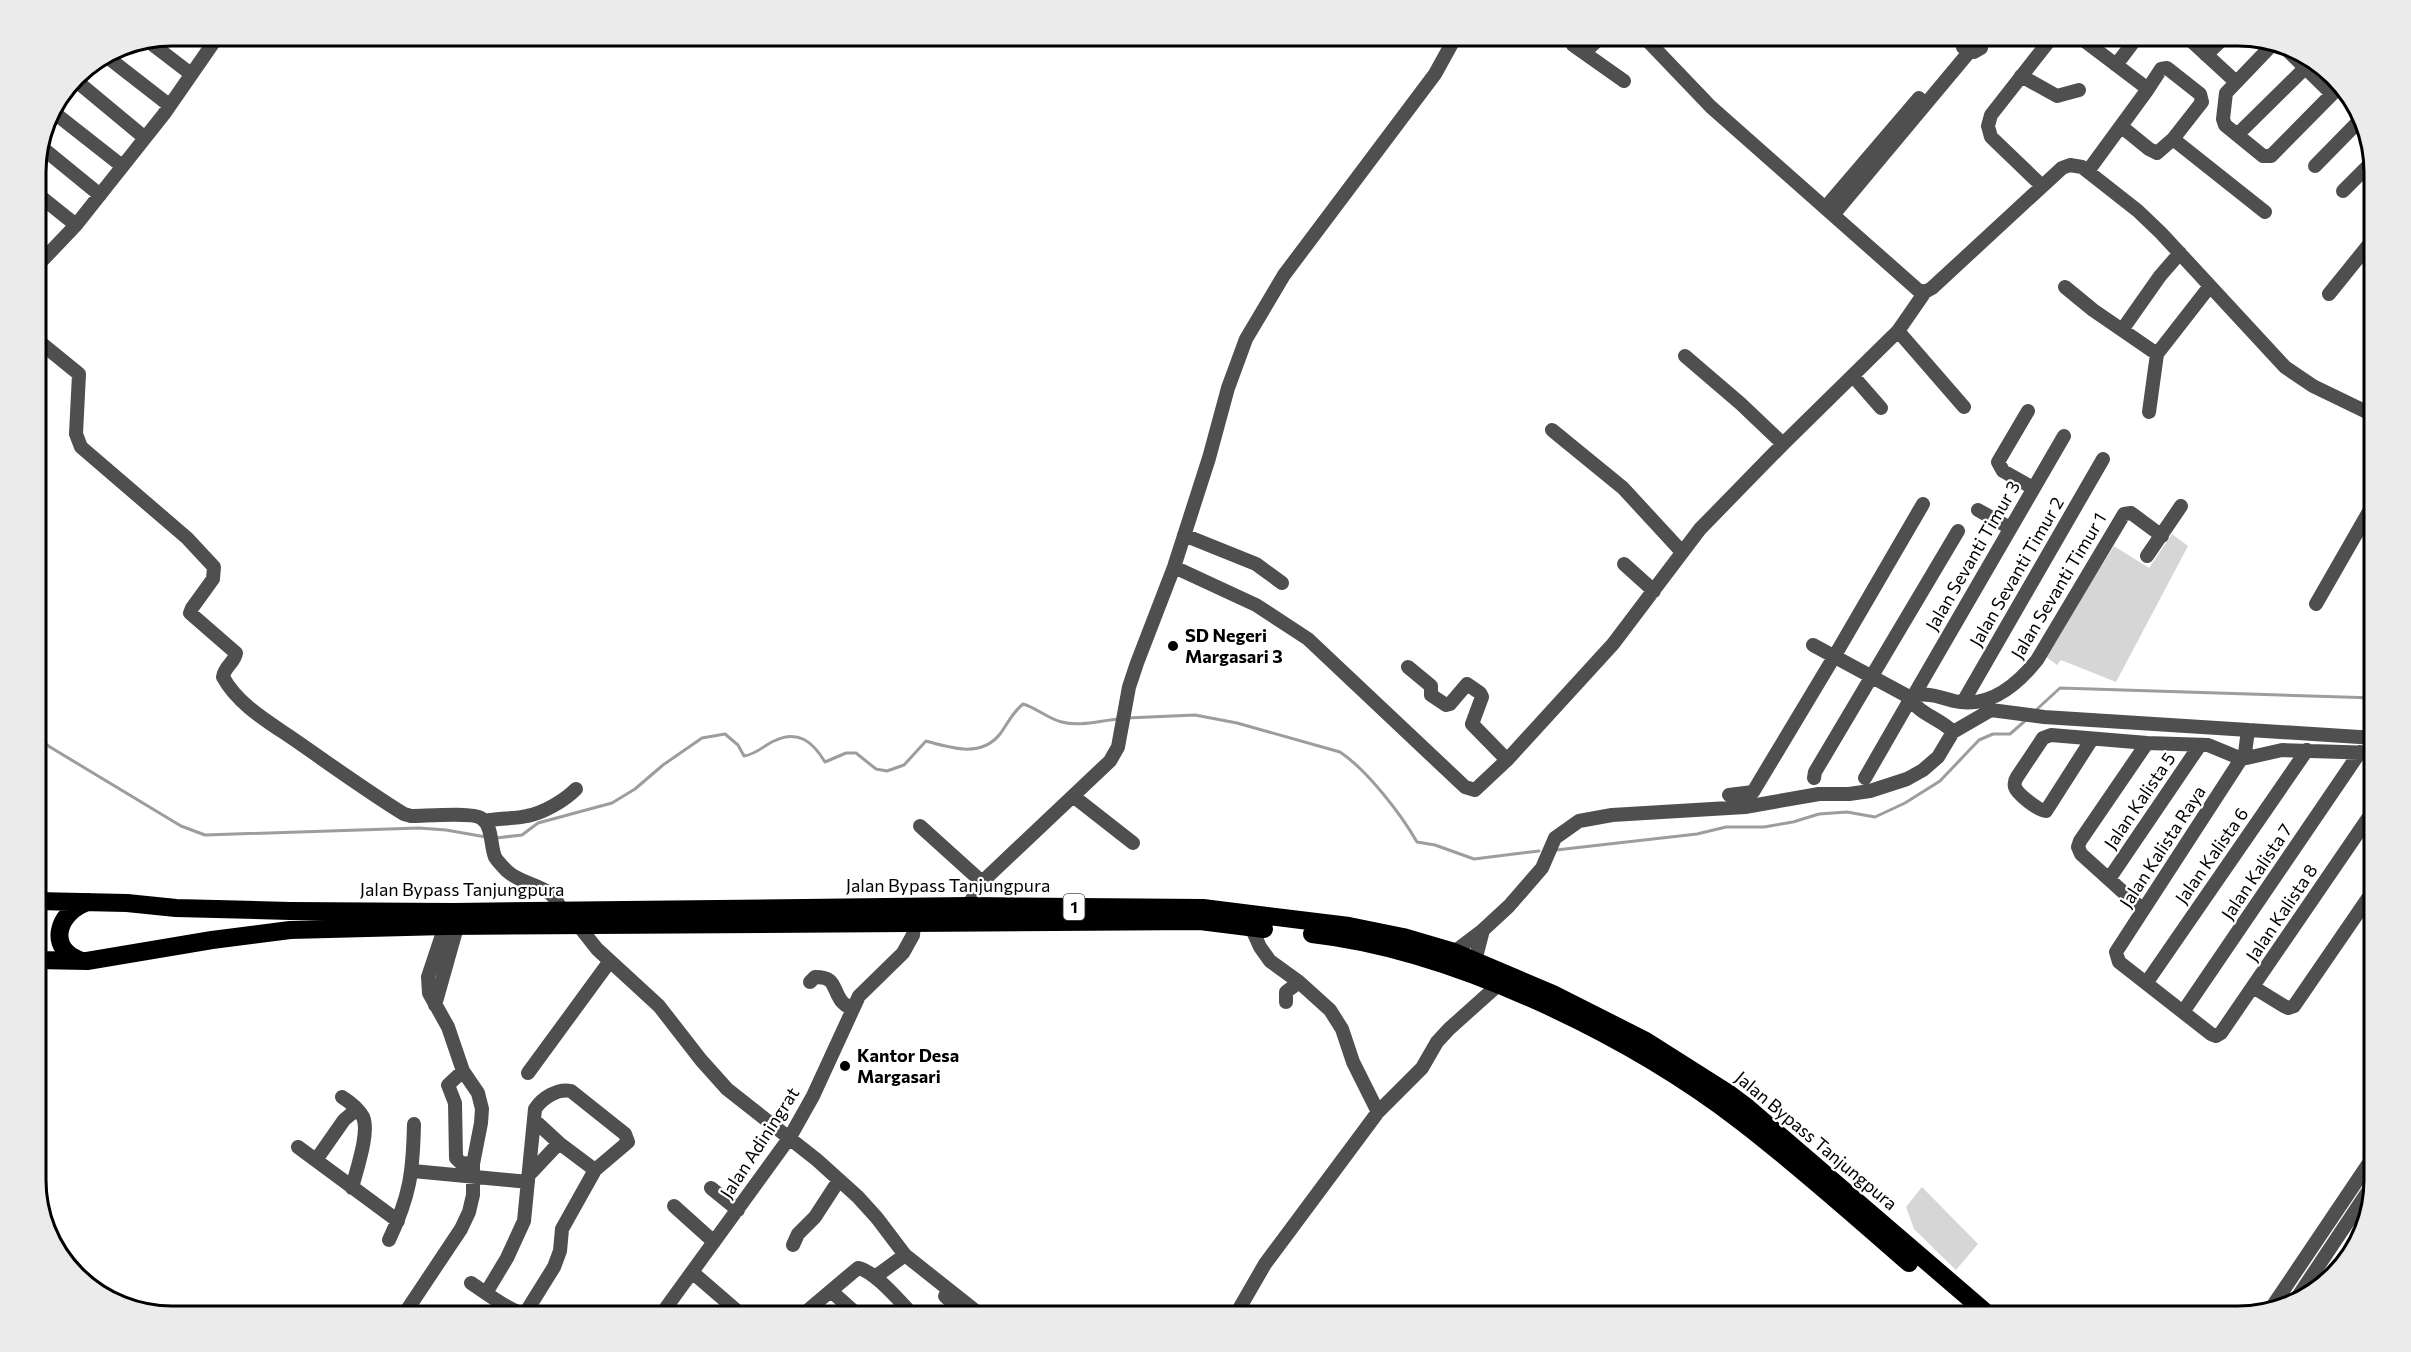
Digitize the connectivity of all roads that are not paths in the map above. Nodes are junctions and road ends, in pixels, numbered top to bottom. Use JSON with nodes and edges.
{"nodes":[{"id":1,"x":1450,"y":46,"type":"edge"},
{"id":2,"x":1584,"y":46,"type":"edge"},
{"id":3,"x":1653,"y":46,"type":"edge"},
{"id":4,"x":1964,"y":46,"type":"edge"},
{"id":5,"x":2045,"y":46,"type":"edge"},
{"id":6,"x":2092,"y":46,"type":"edge"},
{"id":7,"x":2130,"y":46,"type":"edge"},
{"id":8,"x":2197,"y":46,"type":"edge"},
{"id":9,"x":2215,"y":46,"type":"edge"},
{"id":10,"x":207,"y":47,"type":"edge"},
{"id":11,"x":157,"y":48,"type":"edge"},
{"id":12,"x":2267,"y":50,"type":"edge"},
{"id":13,"x":2206,"y":55,"type":"junction"},
{"id":14,"x":113,"y":61,"type":"edge"},
{"id":15,"x":2300,"y":62,"type":"edge"},
{"id":16,"x":2116,"y":65,"type":"junction"},
{"id":17,"x":2306,"y":68,"type":"junction"},
{"id":18,"x":190,"y":74,"type":"junction"},
{"id":19,"x":2021,"y":76,"type":"junction"},
{"id":20,"x":1624,"y":81,"type":"dead end"},
{"id":21,"x":2236,"y":82,"type":"junction"},
{"id":22,"x":82,"y":85,"type":"edge"},
{"id":23,"x":2330,"y":86,"type":"edge"},
{"id":24,"x":2148,"y":89,"type":"junction"},
{"id":25,"x":2079,"y":90,"type":"dead end"},
{"id":26,"x":2335,"y":91,"type":"edge"},
{"id":27,"x":169,"y":105,"type":"junction"},
{"id":28,"x":59,"y":117,"type":"edge"},
{"id":29,"x":2355,"y":125,"type":"edge"},
{"id":30,"x":2122,"y":127,"type":"junction"},
{"id":31,"x":2237,"y":135,"type":"junction"},
{"id":32,"x":145,"y":138,"type":"junction"},
{"id":33,"x":2173,"y":139,"type":"junction"},
{"id":34,"x":48,"y":153,"type":"edge"},
{"id":35,"x":122,"y":166,"type":"junction"},
{"id":36,"x":2315,"y":166,"type":"dead end"},
{"id":37,"x":2364,"y":170,"type":"edge"},
{"id":38,"x":2088,"y":171,"type":"junction"},
{"id":39,"x":2042,"y":186,"type":"junction"},
{"id":40,"x":2343,"y":191,"type":"dead end"},
{"id":41,"x":100,"y":195,"type":"junction"},
{"id":42,"x":47,"y":202,"type":"edge"},
{"id":43,"x":1829,"y":212,"type":"junction"},
{"id":44,"x":2265,"y":212,"type":"dead end"},
{"id":45,"x":76,"y":225,"type":"junction"},
{"id":46,"x":2364,"y":251,"type":"edge"},
{"id":47,"x":2180,"y":253,"type":"junction"},
{"id":48,"x":47,"y":255,"type":"edge"},
{"id":49,"x":2210,"y":286,"type":"junction"},
{"id":50,"x":2065,"y":287,"type":"dead end"},
{"id":51,"x":1925,"y":292,"type":"junction"},
{"id":52,"x":2329,"y":294,"type":"dead end"},
{"id":53,"x":2122,"y":330,"type":"junction"},
{"id":54,"x":1898,"y":331,"type":"junction"},
{"id":55,"x":47,"y":348,"type":"edge"},
{"id":56,"x":2157,"y":354,"type":"junction"},
{"id":57,"x":1685,"y":356,"type":"dead end"},
{"id":58,"x":1853,"y":376,"type":"junction"},
{"id":59,"x":1964,"y":407,"type":"dead end"},
{"id":60,"x":1881,"y":408,"type":"dead end"},
{"id":61,"x":2028,"y":411,"type":"dead end"},
{"id":62,"x":2364,"y":411,"type":"edge"},
{"id":63,"x":2149,"y":412,"type":"dead end"},
{"id":64,"x":1552,"y":430,"type":"dead end"},
{"id":65,"x":2064,"y":436,"type":"dead end"},
{"id":66,"x":1783,"y":444,"type":"junction"},
{"id":67,"x":2103,"y":459,"type":"dead end"},
{"id":68,"x":2033,"y":489,"type":"junction"},
{"id":69,"x":1923,"y":504,"type":"dead end"},
{"id":70,"x":2181,"y":506,"type":"dead end"},
{"id":71,"x":1978,"y":510,"type":"dead end"},
{"id":72,"x":2364,"y":520,"type":"edge"},
{"id":73,"x":2010,"y":528,"type":"junction"},
{"id":74,"x":1958,"y":531,"type":"dead end"},
{"id":75,"x":1184,"y":535,"type":"junction"},
{"id":76,"x":2162,"y":536,"type":"junction"},
{"id":77,"x":1682,"y":552,"type":"junction"},
{"id":78,"x":2147,"y":556,"type":"dead end"},
{"id":79,"x":1624,"y":564,"type":"dead end"},
{"id":80,"x":1174,"y":567,"type":"junction"},
{"id":81,"x":1282,"y":583,"type":"dead end"},
{"id":82,"x":1654,"y":591,"type":"junction"},
{"id":83,"x":2316,"y":604,"type":"dead end"},
{"id":84,"x":1813,"y":645,"type":"dead end"},
{"id":85,"x":1834,"y":657,"type":"junction"},
{"id":86,"x":1408,"y":667,"type":"dead end"},
{"id":87,"x":1872,"y":677,"type":"junction"},
{"id":88,"x":1913,"y":697,"type":"junction"},
{"id":89,"x":1963,"y":702,"type":"junction"},
{"id":90,"x":2242,"y":730,"type":"junction"},
{"id":91,"x":1953,"y":732,"type":"junction"},
{"id":92,"x":2364,"y":737,"type":"edge"},
{"id":93,"x":2092,"y":739,"type":"junction"},
{"id":94,"x":2147,"y":743,"type":"junction"},
{"id":95,"x":2200,"y":745,"type":"junction"},
{"id":96,"x":2307,"y":750,"type":"junction"},
{"id":97,"x":2360,"y":752,"type":"junction"},
{"id":98,"x":2364,"y":752,"type":"edge"},
{"id":99,"x":2242,"y":759,"type":"junction"},
{"id":100,"x":1507,"y":760,"type":"junction"},
{"id":101,"x":1814,"y":778,"type":"dead end"},
{"id":102,"x":1865,"y":778,"type":"dead end"},
{"id":103,"x":576,"y":789,"type":"dead end"},
{"id":104,"x":1729,"y":795,"type":"dead end"},
{"id":105,"x":1073,"y":796,"type":"junction"},
{"id":106,"x":486,"y":824,"type":"junction"},
{"id":107,"x":2364,"y":824,"type":"edge"},
{"id":108,"x":920,"y":826,"type":"dead end"},
{"id":109,"x":1133,"y":843,"type":"dead end"},
{"id":110,"x":2109,"y":879,"type":"junction"},
{"id":111,"x":982,"y":882,"type":"junction"},
{"id":112,"x":47,"y":901,"type":"edge"},
{"id":113,"x":88,"y":902,"type":"junction"},
{"id":114,"x":2364,"y":904,"type":"edge"},
{"id":115,"x":968,"y":906,"type":"junction"},
{"id":116,"x":2143,"y":910,"type":"junction"},
{"id":117,"x":561,"y":911,"type":"junction"},
{"id":118,"x":914,"y":924,"type":"junction"},
{"id":119,"x":578,"y":925,"type":"junction"},
{"id":120,"x":451,"y":926,"type":"junction"},
{"id":121,"x":1251,"y":927,"type":"junction"},
{"id":122,"x":1483,"y":930,"type":"junction"},
{"id":123,"x":1454,"y":952,"type":"junction"},
{"id":124,"x":47,"y":960,"type":"edge"},
{"id":125,"x":610,"y":961,"type":"junction"},
{"id":126,"x":1475,"y":961,"type":"junction"},
{"id":127,"x":87,"y":962,"type":"junction"},
{"id":128,"x":810,"y":982,"type":"dead end"},
{"id":129,"x":1299,"y":982,"type":"junction"},
{"id":130,"x":2147,"y":982,"type":"junction"},
{"id":131,"x":1497,"y":986,"type":"junction"},
{"id":132,"x":2253,"y":987,"type":"junction"},
{"id":133,"x":1286,"y":1002,"type":"dead end"},
{"id":134,"x":851,"y":1009,"type":"junction"},
{"id":135,"x":2183,"y":1012,"type":"junction"},
{"id":136,"x":463,"y":1071,"type":"junction"},
{"id":137,"x":528,"y":1073,"type":"dead end"},
{"id":138,"x":342,"y":1097,"type":"dead end"},
{"id":139,"x":357,"y":1109,"type":"junction"},
{"id":140,"x":1378,"y":1112,"type":"junction"},
{"id":141,"x":534,"y":1120,"type":"junction"},
{"id":142,"x":414,"y":1124,"type":"dead end"},
{"id":143,"x":790,"y":1137,"type":"junction"},
{"id":144,"x":559,"y":1143,"type":"junction"},
{"id":145,"x":298,"y":1147,"type":"dead end"},
{"id":146,"x":316,"y":1160,"type":"junction"},
{"id":147,"x":473,"y":1170,"type":"junction"},
{"id":148,"x":594,"y":1170,"type":"junction"},
{"id":149,"x":2364,"y":1170,"type":"edge"},
{"id":150,"x":413,"y":1171,"type":"junction"},
{"id":151,"x":528,"y":1179,"type":"junction"},
{"id":152,"x":840,"y":1180,"type":"junction"},
{"id":153,"x":352,"y":1188,"type":"junction"},
{"id":154,"x":711,"y":1188,"type":"dead end"},
{"id":155,"x":2362,"y":1199,"type":"edge"},
{"id":156,"x":675,"y":1206,"type":"dead end"},
{"id":157,"x":738,"y":1209,"type":"junction"},
{"id":158,"x":2336,"y":1212,"type":"junction"},
{"id":159,"x":2348,"y":1220,"type":"junction"},
{"id":160,"x":398,"y":1221,"type":"junction"},
{"id":161,"x":389,"y":1240,"type":"dead end"},
{"id":162,"x":714,"y":1242,"type":"junction"},
{"id":163,"x":793,"y":1245,"type":"dead end"},
{"id":164,"x":904,"y":1256,"type":"junction"},
{"id":165,"x":689,"y":1276,"type":"junction"},
{"id":166,"x":875,"y":1277,"type":"junction"},
{"id":167,"x":471,"y":1283,"type":"dead end"},
{"id":168,"x":2304,"y":1288,"type":"edge"},
{"id":169,"x":831,"y":1291,"type":"junction"},
{"id":170,"x":486,"y":1293,"type":"junction"},
{"id":171,"x":2277,"y":1299,"type":"edge"},
{"id":172,"x":409,"y":1306,"type":"edge"},
{"id":173,"x":507,"y":1306,"type":"edge"},
{"id":174,"x":530,"y":1306,"type":"edge"},
{"id":175,"x":667,"y":1306,"type":"edge"},
{"id":176,"x":720,"y":1306,"type":"edge"},
{"id":177,"x":730,"y":1306,"type":"edge"},
{"id":178,"x":814,"y":1306,"type":"edge"},
{"id":179,"x":848,"y":1306,"type":"edge"},
{"id":180,"x":904,"y":1306,"type":"edge"},
{"id":181,"x":956,"y":1306,"type":"edge"},
{"id":182,"x":969,"y":1306,"type":"edge"},
{"id":183,"x":1241,"y":1306,"type":"edge"},
{"id":184,"x":1960,"y":1306,"type":"edge"},
{"id":185,"x":1979,"y":1306,"type":"edge"}],
"edges":[{"from":1,"to":75,"type":"street"},
{"from":2,"to":20,"type":"street"},
{"from":3,"to":43,"type":"street"},
{"from":4,"to":43,"type":"street"},
{"from":5,"to":19,"type":"street"},
{"from":6,"to":16,"type":"street"},
{"from":7,"to":16,"type":"street"},
{"from":8,"to":13,"type":"street"},
{"from":9,"to":13,"type":"street"},
{"from":10,"to":18,"type":"street"},
{"from":11,"to":18,"type":"street"},
{"from":12,"to":21,"type":"street"},
{"from":13,"to":21,"type":"street"},
{"from":14,"to":27,"type":"street"},
{"from":15,"to":17,"type":"street"},
{"from":16,"to":24,"type":"street"},
{"from":17,"to":23,"type":"street"},
{"from":17,"to":31,"type":"street"},
{"from":18,"to":27,"type":"street"},
{"from":19,"to":25,"type":"street"},
{"from":19,"to":39,"type":"street"},
{"from":21,"to":31,"type":"street"},
{"from":22,"to":32,"type":"street"},
{"from":24,"to":30,"type":"street"},
{"from":24,"to":33,"type":"street"},
{"from":26,"to":31,"type":"street"},
{"from":27,"to":32,"type":"street"},
{"from":28,"to":35,"type":"street"},
{"from":29,"to":36,"type":"street"},
{"from":30,"to":33,"type":"street"},
{"from":30,"to":38,"type":"street"},
{"from":32,"to":35,"type":"street"},
{"from":33,"to":44,"type":"street"},
{"from":34,"to":41,"type":"street"},
{"from":35,"to":41,"type":"street"},
{"from":37,"to":40,"type":"street"},
{"from":38,"to":39,"type":"street"},
{"from":38,"to":47,"type":"street"},
{"from":39,"to":51,"type":"street"},
{"from":41,"to":45,"type":"street"},
{"from":42,"to":45,"type":"street"},
{"from":43,"to":51,"type":"street"},
{"from":45,"to":48,"type":"street"},
{"from":46,"to":52,"type":"street"},
{"from":47,"to":49,"type":"street"},
{"from":47,"to":53,"type":"street"},
{"from":49,"to":56,"type":"street"},
{"from":49,"to":62,"type":"street"},
{"from":50,"to":53,"type":"street"},
{"from":51,"to":54,"type":"street"},
{"from":53,"to":56,"type":"street"},
{"from":54,"to":58,"type":"street"},
{"from":54,"to":59,"type":"street"},
{"from":55,"to":106,"type":"street"},
{"from":56,"to":63,"type":"street"},
{"from":57,"to":66,"type":"street"},
{"from":58,"to":60,"type":"street"},
{"from":58,"to":66,"type":"street"},
{"from":61,"to":68,"type":"street"},
{"from":64,"to":77,"type":"street"},
{"from":65,"to":68,"type":"street","name":"Jalan Sevanti Timur 3"},
{"from":66,"to":77,"type":"street"},
{"from":67,"to":89,"type":"street","name":"Jalan Sevanti Timur 2"},
{"from":68,"to":73,"type":"street","name":"Jalan Sevanti Timur 3"},
{"from":69,"to":85,"type":"street"},
{"from":70,"to":76,"type":"street"},
{"from":71,"to":73,"type":"street"},
{"from":72,"to":83,"type":"street"},
{"from":73,"to":88,"type":"street","name":"Jalan Sevanti Timur 3"},
{"from":74,"to":87,"type":"street"},
{"from":75,"to":80,"type":"street"},
{"from":75,"to":81,"type":"street"},
{"from":76,"to":78,"type":"street"},
{"from":76,"to":89,"type":"street","name":"Jalan Sevanti Timur 1"},
{"from":77,"to":82,"type":"street"},
{"from":79,"to":82,"type":"street"},
{"from":80,"to":100,"type":"street"},
{"from":80,"to":105,"type":"street"},
{"from":82,"to":100,"type":"street"},
{"from":84,"to":85,"type":"street"},
{"from":85,"to":87,"type":"street"},
{"from":85,"to":104,"type":"street"},
{"from":86,"to":100,"type":"street"},
{"from":87,"to":88,"type":"street"},
{"from":87,"to":101,"type":"street"},
{"from":88,"to":89,"type":"street"},
{"from":88,"to":91,"type":"street"},
{"from":88,"to":102,"type":"street","name":"Jalan Sevanti Timur 3"},
{"from":90,"to":91,"type":"street"},
{"from":90,"to":92,"type":"street"},
{"from":90,"to":99,"type":"street"},
{"from":91,"to":122,"type":"street"},
{"from":93,"to":93,"type":"street"},
{"from":93,"to":94,"type":"street"},
{"from":94,"to":95,"type":"street"},
{"from":94,"to":110,"type":"street"},
{"from":95,"to":99,"type":"street"},
{"from":95,"to":110,"type":"street","name":"Jalan Kalista 5"},
{"from":96,"to":97,"type":"street"},
{"from":96,"to":99,"type":"street"},
{"from":96,"to":130,"type":"street","name":"Jalan Kalista 6"},
{"from":97,"to":98,"type":"street"},
{"from":97,"to":135,"type":"street","name":"Jalan Kalista 7"},
{"from":99,"to":116,"type":"street","name":"Jalan Kalista Raya"},
{"from":103,"to":106,"type":"street"},
{"from":105,"to":109,"type":"street"},
{"from":105,"to":111,"type":"street"},
{"from":106,"to":117,"type":"street"},
{"from":107,"to":132,"type":"street","name":"Jalan Kalista 8"},
{"from":108,"to":111,"type":"street"},
{"from":110,"to":116,"type":"street"},
{"from":111,"to":115,"type":"street"},
{"from":112,"to":113,"type":"highway","name":"Jalan Bypass Tanjungpura","number":"1"},
{"from":113,"to":117,"type":"highway","name":"Jalan Bypass Tanjungpura","number":"1"},
{"from":113,"to":127,"type":"highway"},
{"from":114,"to":132,"type":"street"},
{"from":115,"to":117,"type":"highway","name":"Jalan Bypass Tanjungpura","number":"1"},
{"from":115,"to":123,"type":"highway","name":"Jalan Bypass Tanjungpura","number":"1"},
{"from":116,"to":130,"type":"street","name":"Jalan Kalista Raya"},
{"from":118,"to":119,"type":"highway","name":"Jalan Bypass Tanjungpura","number":"1"},
{"from":118,"to":121,"type":"highway","name":"Jalan Bypass Tanjungpura","number":"1"},
{"from":118,"to":134,"type":"street","name":"Jalan Adiningrat"},
{"from":119,"to":120,"type":"highway","name":"Jalan Bypass Tanjungpura","number":"1"},
{"from":119,"to":125,"type":"street"},
{"from":120,"to":127,"type":"highway","name":"Jalan Bypass Tanjungpura","number":"1"},
{"from":120,"to":136,"type":"street"},
{"from":121,"to":129,"type":"street"},
{"from":121,"to":131,"type":"highway","name":"Jalan Bypass Tanjungpura","number":"1"},
{"from":122,"to":123,"type":"street"},
{"from":122,"to":126,"type":"street"},
{"from":123,"to":126,"type":"highway","name":"Jalan Bypass Tanjungpura","number":"1"},
{"from":124,"to":127,"type":"highway","name":"Jalan Bypass Tanjungpura","number":"1"},
{"from":125,"to":137,"type":"street"},
{"from":125,"to":143,"type":"street"},
{"from":126,"to":185,"type":"highway","name":"Jalan Bypass Tanjungpura","number":"1"},
{"from":128,"to":134,"type":"street"},
{"from":129,"to":133,"type":"street"},
{"from":129,"to":140,"type":"street"},
{"from":130,"to":135,"type":"street"},
{"from":131,"to":140,"type":"street"},
{"from":131,"to":184,"type":"highway","name":"Jalan Bypass Tanjungpura","number":"1"},
{"from":132,"to":135,"type":"street","name":"Jalan Kalista 8"},
{"from":134,"to":143,"type":"street","name":"Jalan Adiningrat"},
{"from":136,"to":147,"type":"street"},
{"from":136,"to":147,"type":"street"},
{"from":138,"to":139,"type":"street"},
{"from":139,"to":146,"type":"street"},
{"from":139,"to":153,"type":"street"},
{"from":140,"to":183,"type":"street"},
{"from":141,"to":144,"type":"street"},
{"from":141,"to":148,"type":"street"},
{"from":141,"to":151,"type":"street"},
{"from":142,"to":150,"type":"street"},
{"from":143,"to":152,"type":"street"},
{"from":143,"to":157,"type":"street","name":"Jalan Adiningrat"},
{"from":144,"to":148,"type":"street"},
{"from":144,"to":151,"type":"street"},
{"from":145,"to":146,"type":"street"},
{"from":146,"to":153,"type":"street"},
{"from":147,"to":150,"type":"street"},
{"from":147,"to":151,"type":"street"},
{"from":147,"to":172,"type":"street"},
{"from":148,"to":174,"type":"street"},
{"from":149,"to":158,"type":"street"},
{"from":150,"to":160,"type":"street"},
{"from":151,"to":170,"type":"street"},
{"from":152,"to":163,"type":"street"},
{"from":152,"to":164,"type":"street"},
{"from":153,"to":160,"type":"street"},
{"from":154,"to":157,"type":"street"},
{"from":155,"to":159,"type":"street"},
{"from":156,"to":162,"type":"street"},
{"from":157,"to":162,"type":"street","name":"Jalan Adiningrat"},
{"from":158,"to":159,"type":"street"},
{"from":158,"to":171,"type":"street"},
{"from":159,"to":168,"type":"street"},
{"from":160,"to":161,"type":"street"},
{"from":162,"to":165,"type":"street","name":"Jalan Adiningrat"},
{"from":164,"to":166,"type":"street"},
{"from":164,"to":181,"type":"street"},
{"from":164,"to":182,"type":"street"},
{"from":165,"to":175,"type":"street","name":"Jalan Adiningrat"},
{"from":165,"to":176,"type":"street"},
{"from":165,"to":177,"type":"street"},
{"from":166,"to":169,"type":"street"},
{"from":166,"to":180,"type":"street"},
{"from":167,"to":170,"type":"street"},
{"from":169,"to":178,"type":"street"},
{"from":169,"to":179,"type":"street"},
{"from":170,"to":173,"type":"street"}]}
